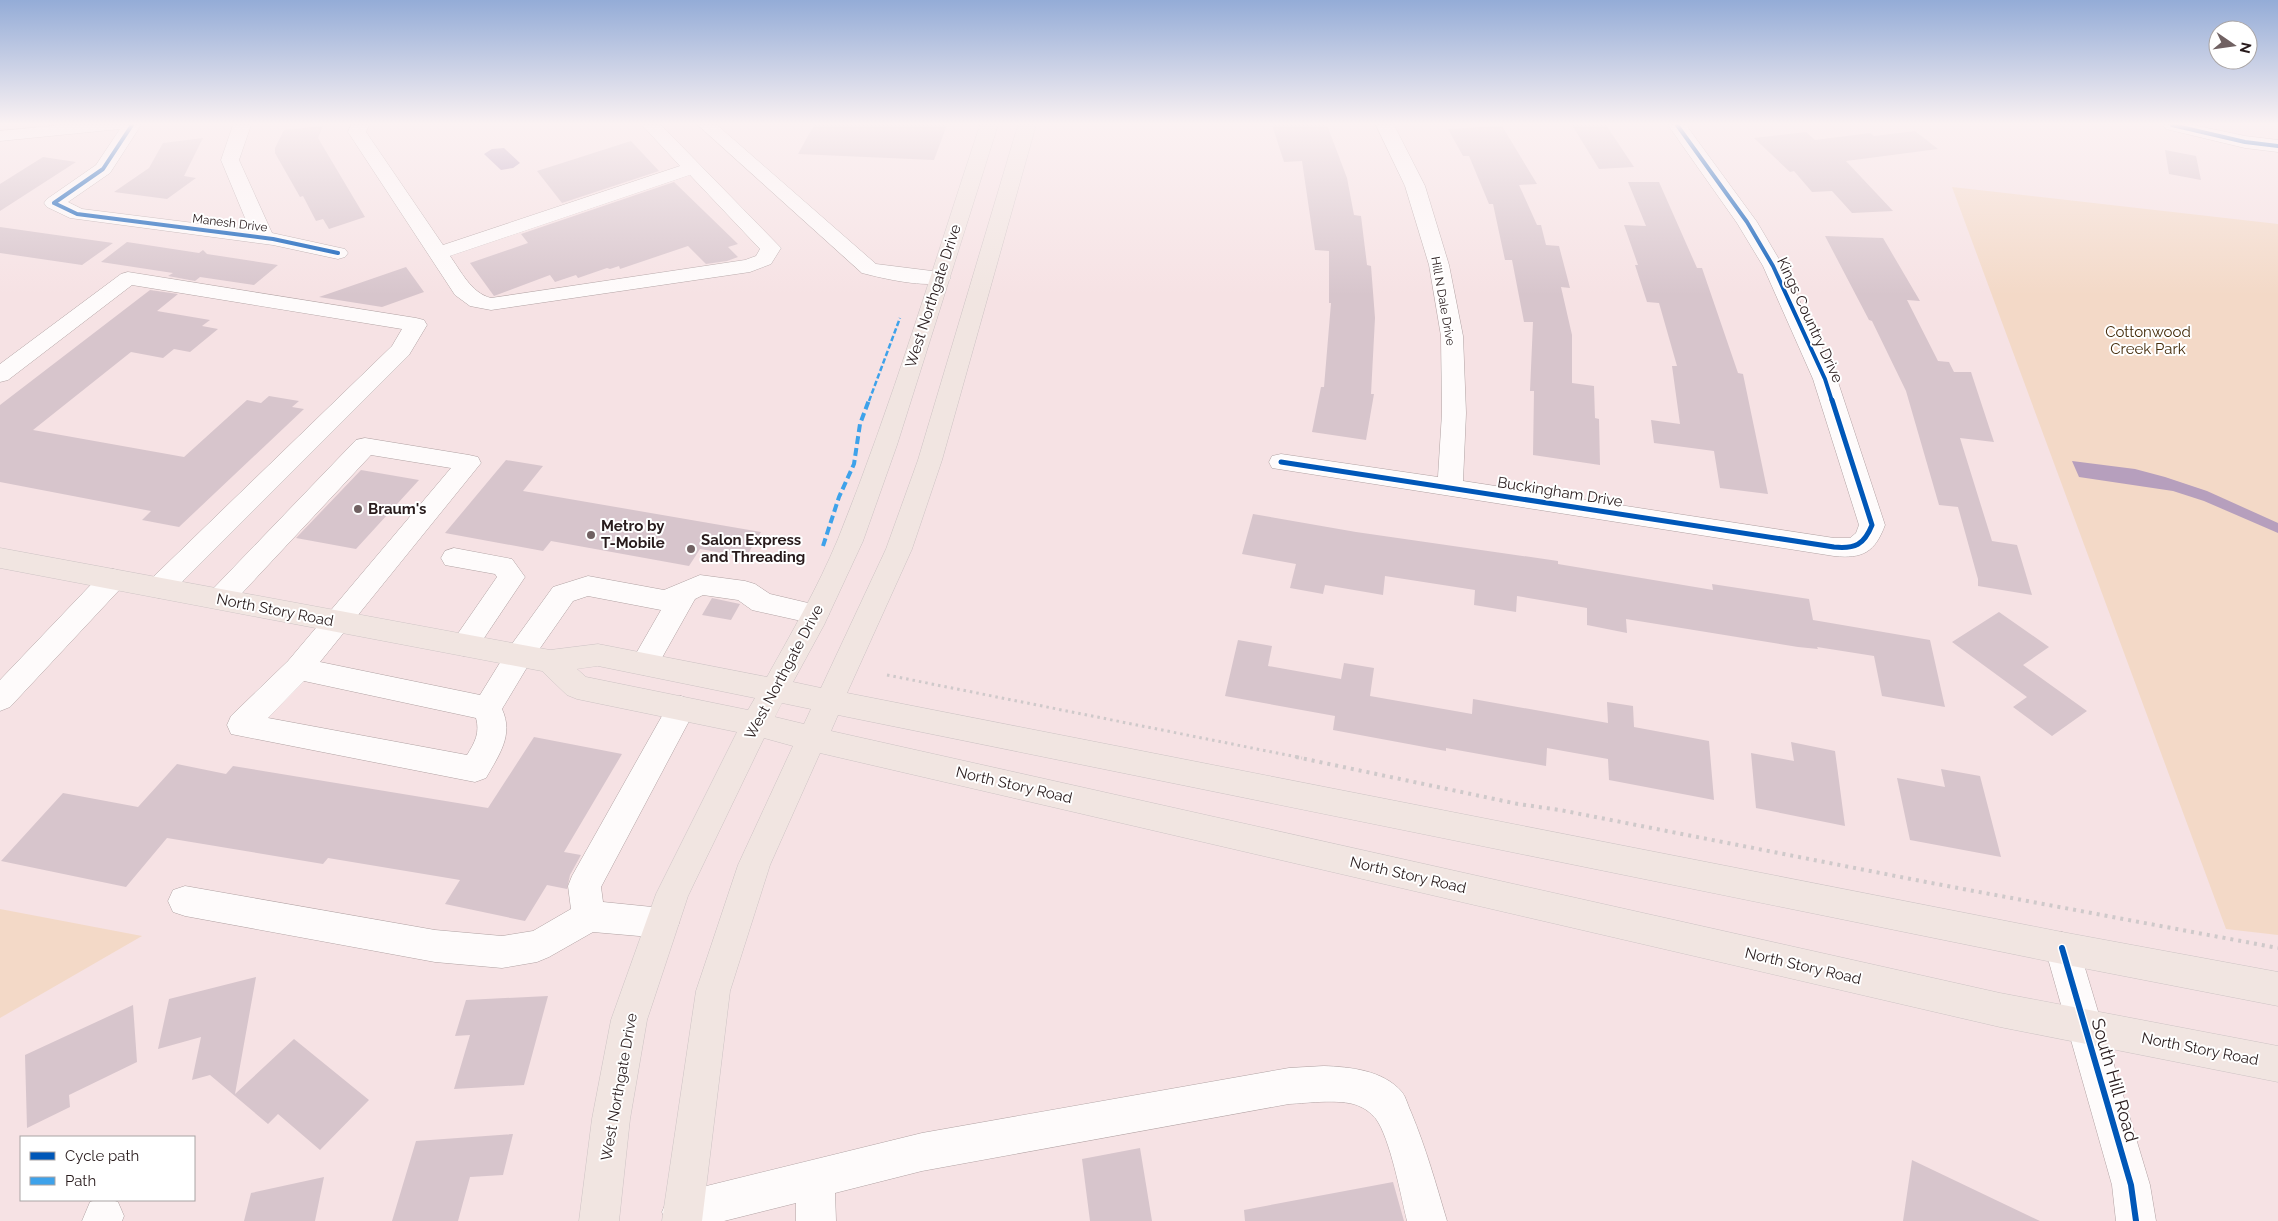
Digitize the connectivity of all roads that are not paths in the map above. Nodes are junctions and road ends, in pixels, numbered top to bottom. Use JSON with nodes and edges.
{"nodes":[{"id":1,"x":84,"y":182,"type":"edge"},
{"id":2,"x":240,"y":182,"type":"edge"},
{"id":3,"x":390,"y":182,"type":"edge"},
{"id":4,"x":651,"y":182,"type":"edge"},
{"id":5,"x":707,"y":182,"type":"edge"},
{"id":6,"x":771,"y":182,"type":"edge"},
{"id":7,"x":978,"y":182,"type":"edge"},
{"id":8,"x":1011,"y":182,"type":"edge"},
{"id":9,"x":1413,"y":182,"type":"edge"},
{"id":10,"x":1720,"y":182,"type":"edge"},
{"id":11,"x":264,"y":238,"type":"junction"},
{"id":12,"x":338,"y":253,"type":"dead end"},
{"id":13,"x":438,"y":253,"type":"junction"},
{"id":14,"x":960,"y":279,"type":"junction"},
{"id":15,"x":0,"y":375,"type":"edge"},
{"id":16,"x":1281,"y":462,"type":"dead end"},
{"id":17,"x":1450,"y":487,"type":"junction"},
{"id":18,"x":1834,"y":547,"type":"joint"},
{"id":19,"x":0,"y":558,"type":"edge"},
{"id":20,"x":454,"y":558,"type":"dead end"},
{"id":21,"x":113,"y":579,"type":"junction"},
{"id":22,"x":160,"y":588,"type":"junction"},
{"id":23,"x":686,"y":591,"type":"junction"},
{"id":24,"x":220,"y":599,"type":"junction"},
{"id":25,"x":816,"y":614,"type":"junction"},
{"id":26,"x":336,"y":621,"type":"junction"},
{"id":27,"x":464,"y":645,"type":"junction"},
{"id":28,"x":519,"y":656,"type":"junction"},
{"id":29,"x":550,"y":661,"type":"junction"},
{"id":30,"x":644,"y":664,"type":"junction"},
{"id":31,"x":298,"y":669,"type":"junction"},
{"id":32,"x":774,"y":690,"type":"junction"},
{"id":33,"x":0,"y":699,"type":"edge"},
{"id":34,"x":830,"y":700,"type":"junction"},
{"id":35,"x":487,"y":708,"type":"junction"},
{"id":36,"x":682,"y":708,"type":"junction"},
{"id":37,"x":756,"y":724,"type":"junction"},
{"id":38,"x":813,"y":740,"type":"junction"},
{"id":39,"x":185,"y":901,"type":"dead end"},
{"id":40,"x":589,"y":916,"type":"junction"},
{"id":41,"x":662,"y":923,"type":"junction"},
{"id":42,"x":2062,"y":948,"type":"junction"},
{"id":43,"x":2278,"y":989,"type":"edge"},
{"id":44,"x":2087,"y":1028,"type":"junction"},
{"id":45,"x":2278,"y":1064,"type":"edge"},
{"id":46,"x":816,"y":1178,"type":"junction"},
{"id":47,"x":682,"y":1217,"type":"edge"},
{"id":48,"x":599,"y":1221,"type":"edge"},
{"id":49,"x":816,"y":1221,"type":"edge"},
{"id":50,"x":1427,"y":1221,"type":"edge"},
{"id":51,"x":2136,"y":1221,"type":"edge"}],
"edges":[{"from":1,"to":11,"type":"street","name":"Manesh Drive"},
{"from":2,"to":11,"type":"street"},
{"from":3,"to":13,"type":"street"},
{"from":4,"to":13,"type":"street"},
{"from":5,"to":13,"type":"street"},
{"from":6,"to":14,"type":"street"},
{"from":7,"to":14,"type":"main road","name":"West Northgate Drive"},
{"from":8,"to":14,"type":"main road","name":"West Northgate Drive"},
{"from":9,"to":17,"type":"street","name":"Hill N Dale Drive"},
{"from":10,"to":18,"type":"street","name":"Kings Country Drive"},
{"from":11,"to":12,"type":"street","name":"Manesh Drive"},
{"from":14,"to":25,"type":"main road","name":"West Northgate Drive"},
{"from":14,"to":34,"type":"main road","name":"West Northgate Drive"},
{"from":15,"to":22,"type":"street"},
{"from":16,"to":17,"type":"street","name":"Buckingham Drive"},
{"from":17,"to":18,"type":"street","name":"Buckingham Drive"},
{"from":19,"to":21,"type":"main road","name":"North Story Road"},
{"from":20,"to":27,"type":"street"},
{"from":21,"to":22,"type":"main road","name":"North Story Road"},
{"from":21,"to":33,"type":"street"},
{"from":22,"to":24,"type":"main road","name":"North Story Road"},
{"from":23,"to":25,"type":"street"},
{"from":23,"to":28,"type":"street"},
{"from":23,"to":30,"type":"street"},
{"from":24,"to":26,"type":"main road","name":"North Story Road"},
{"from":24,"to":26,"type":"street"},
{"from":25,"to":32,"type":"main road","name":"West Northgate Drive"},
{"from":26,"to":27,"type":"main road","name":"North Story Road"},
{"from":26,"to":31,"type":"street"},
{"from":27,"to":28,"type":"main road","name":"North Story Road"},
{"from":28,"to":29,"type":"main road","name":"North Story Road"},
{"from":28,"to":35,"type":"street"},
{"from":29,"to":30,"type":"main road","name":"North Story Road"},
{"from":29,"to":36,"type":"main road","name":"North Story Road"},
{"from":30,"to":32,"type":"main road","name":"North Story Road"},
{"from":31,"to":35,"type":"street"},
{"from":31,"to":35,"type":"street"},
{"from":32,"to":34,"type":"main road","name":"North Story Road"},
{"from":32,"to":37,"type":"main road","name":"West Northgate Drive"},
{"from":34,"to":38,"type":"main road","name":"West Northgate Drive"},
{"from":34,"to":42,"type":"main road","name":"North Story Road"},
{"from":36,"to":37,"type":"main road","name":"North Story Road"},
{"from":36,"to":40,"type":"street"},
{"from":37,"to":38,"type":"main road","name":"North Story Road"},
{"from":37,"to":41,"type":"main road","name":"West Northgate Drive"},
{"from":38,"to":44,"type":"main road","name":"North Story Road"},
{"from":38,"to":47,"type":"main road","name":"West Northgate Drive"},
{"from":39,"to":40,"type":"street"},
{"from":40,"to":41,"type":"street"},
{"from":41,"to":48,"type":"main road","name":"West Northgate Drive"},
{"from":42,"to":43,"type":"main road","name":"North Story Road"},
{"from":42,"to":44,"type":"street","name":"South Hill Road"},
{"from":44,"to":45,"type":"main road","name":"North Story Road"},
{"from":44,"to":51,"type":"street","name":"South Hill Road"},
{"from":46,"to":47,"type":"street"},
{"from":46,"to":49,"type":"street"},
{"from":46,"to":50,"type":"street"}]}
